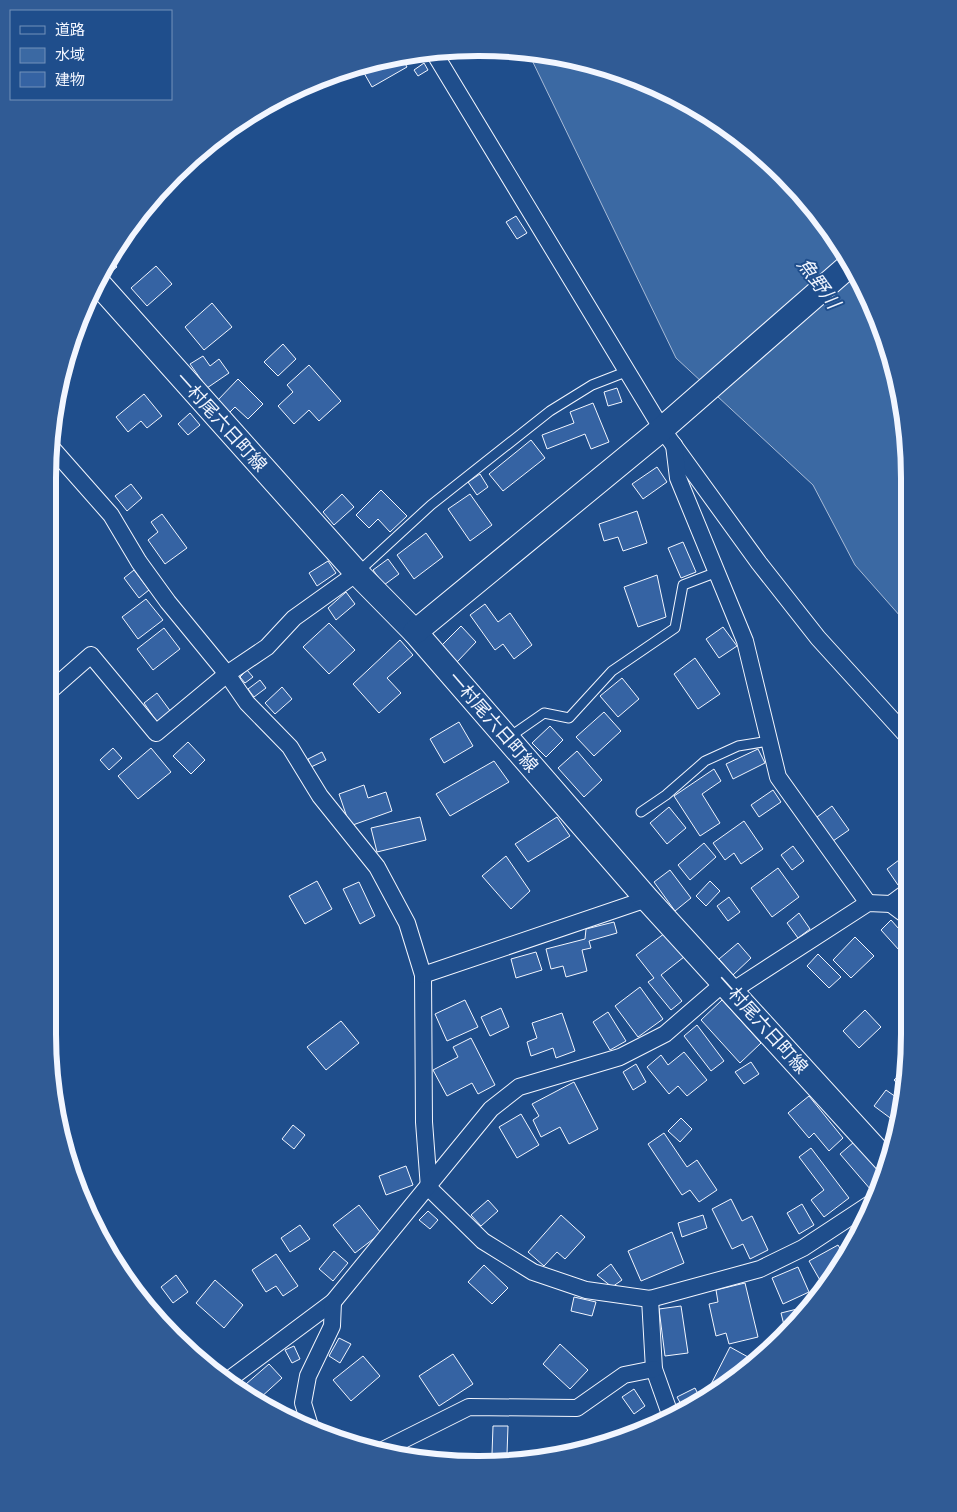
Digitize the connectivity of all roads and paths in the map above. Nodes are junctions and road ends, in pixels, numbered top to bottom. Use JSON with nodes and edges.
{"nodes":[{"id":1,"x":437,"y":59,"type":"edge"},
{"id":2,"x":845,"y":269,"type":"edge"},
{"id":3,"x":102,"y":288,"type":"edge"},
{"id":4,"x":628,"y":371,"type":"junction"},
{"id":5,"x":668,"y":436,"type":"junction"},
{"id":6,"x":57,"y":454,"type":"edge"},
{"id":7,"x":717,"y":572,"type":"junction"},
{"id":8,"x":356,"y":573,"type":"junction"},
{"id":9,"x":415,"y":632,"type":"junction"},
{"id":10,"x":227,"y":674,"type":"junction"},
{"id":11,"x":56,"y":686,"type":"edge"},
{"id":12,"x":901,"y":729,"type":"edge"},
{"id":13,"x":508,"y":738,"type":"junction"},
{"id":14,"x":769,"y":740,"type":"junction"},
{"id":15,"x":641,"y":812,"type":"dead end"},
{"id":16,"x":901,"y":896,"type":"edge"},
{"id":17,"x":647,"y":899,"type":"junction"},
{"id":18,"x":868,"y":904,"type":"junction"},
{"id":19,"x":891,"y":904,"type":"junction"},
{"id":20,"x":901,"y":912,"type":"edge"},
{"id":21,"x":423,"y":975,"type":"junction"},
{"id":22,"x":728,"y":987,"type":"junction"},
{"id":23,"x":882,"y":1157,"type":"edge"},
{"id":24,"x":428,"y":1188,"type":"junction"},
{"id":25,"x":862,"y":1209,"type":"edge"},
{"id":26,"x":650,"y":1299,"type":"junction"},
{"id":27,"x":333,"y":1302,"type":"junction"},
{"id":28,"x":654,"y":1369,"type":"junction"},
{"id":29,"x":233,"y":1377,"type":"edge"},
{"id":30,"x":669,"y":1410,"type":"edge"},
{"id":31,"x":308,"y":1420,"type":"edge"},
{"id":32,"x":390,"y":1446,"type":"edge"}],
"edges":[{"from":1,"to":4,"type":"street"},
{"from":2,"to":5,"type":"main road"},
{"from":3,"to":8,"type":"main road","name":"一村尾六日町線"},
{"from":4,"to":5,"type":"street"},
{"from":4,"to":8,"type":"lane"},
{"from":5,"to":7,"type":"street"},
{"from":5,"to":9,"type":"main road"},
{"from":5,"to":12,"type":"street"},
{"from":6,"to":10,"type":"street"},
{"from":7,"to":13,"type":"lane"},
{"from":7,"to":14,"type":"street"},
{"from":8,"to":9,"type":"main road","name":"一村尾六日町線"},
{"from":8,"to":10,"type":"street"},
{"from":9,"to":13,"type":"main road","name":"一村尾六日町線"},
{"from":10,"to":11,"type":"street"},
{"from":10,"to":21,"type":"street"},
{"from":13,"to":17,"type":"main road","name":"一村尾六日町線"},
{"from":14,"to":15,"type":"lane"},
{"from":14,"to":18,"type":"street"},
{"from":16,"to":19,"type":"street"},
{"from":17,"to":21,"type":"street"},
{"from":17,"to":22,"type":"main road","name":"一村尾六日町線"},
{"from":18,"to":19,"type":"street"},
{"from":18,"to":22,"type":"street"},
{"from":19,"to":20,"type":"street"},
{"from":21,"to":24,"type":"street"},
{"from":22,"to":23,"type":"main road","name":"一村尾六日町線"},
{"from":22,"to":24,"type":"street"},
{"from":24,"to":26,"type":"street"},
{"from":24,"to":27,"type":"street"},
{"from":25,"to":26,"type":"street"},
{"from":26,"to":28,"type":"street"},
{"from":27,"to":29,"type":"street"},
{"from":27,"to":31,"type":"street"},
{"from":28,"to":30,"type":"street"},
{"from":28,"to":32,"type":"street"}]}
